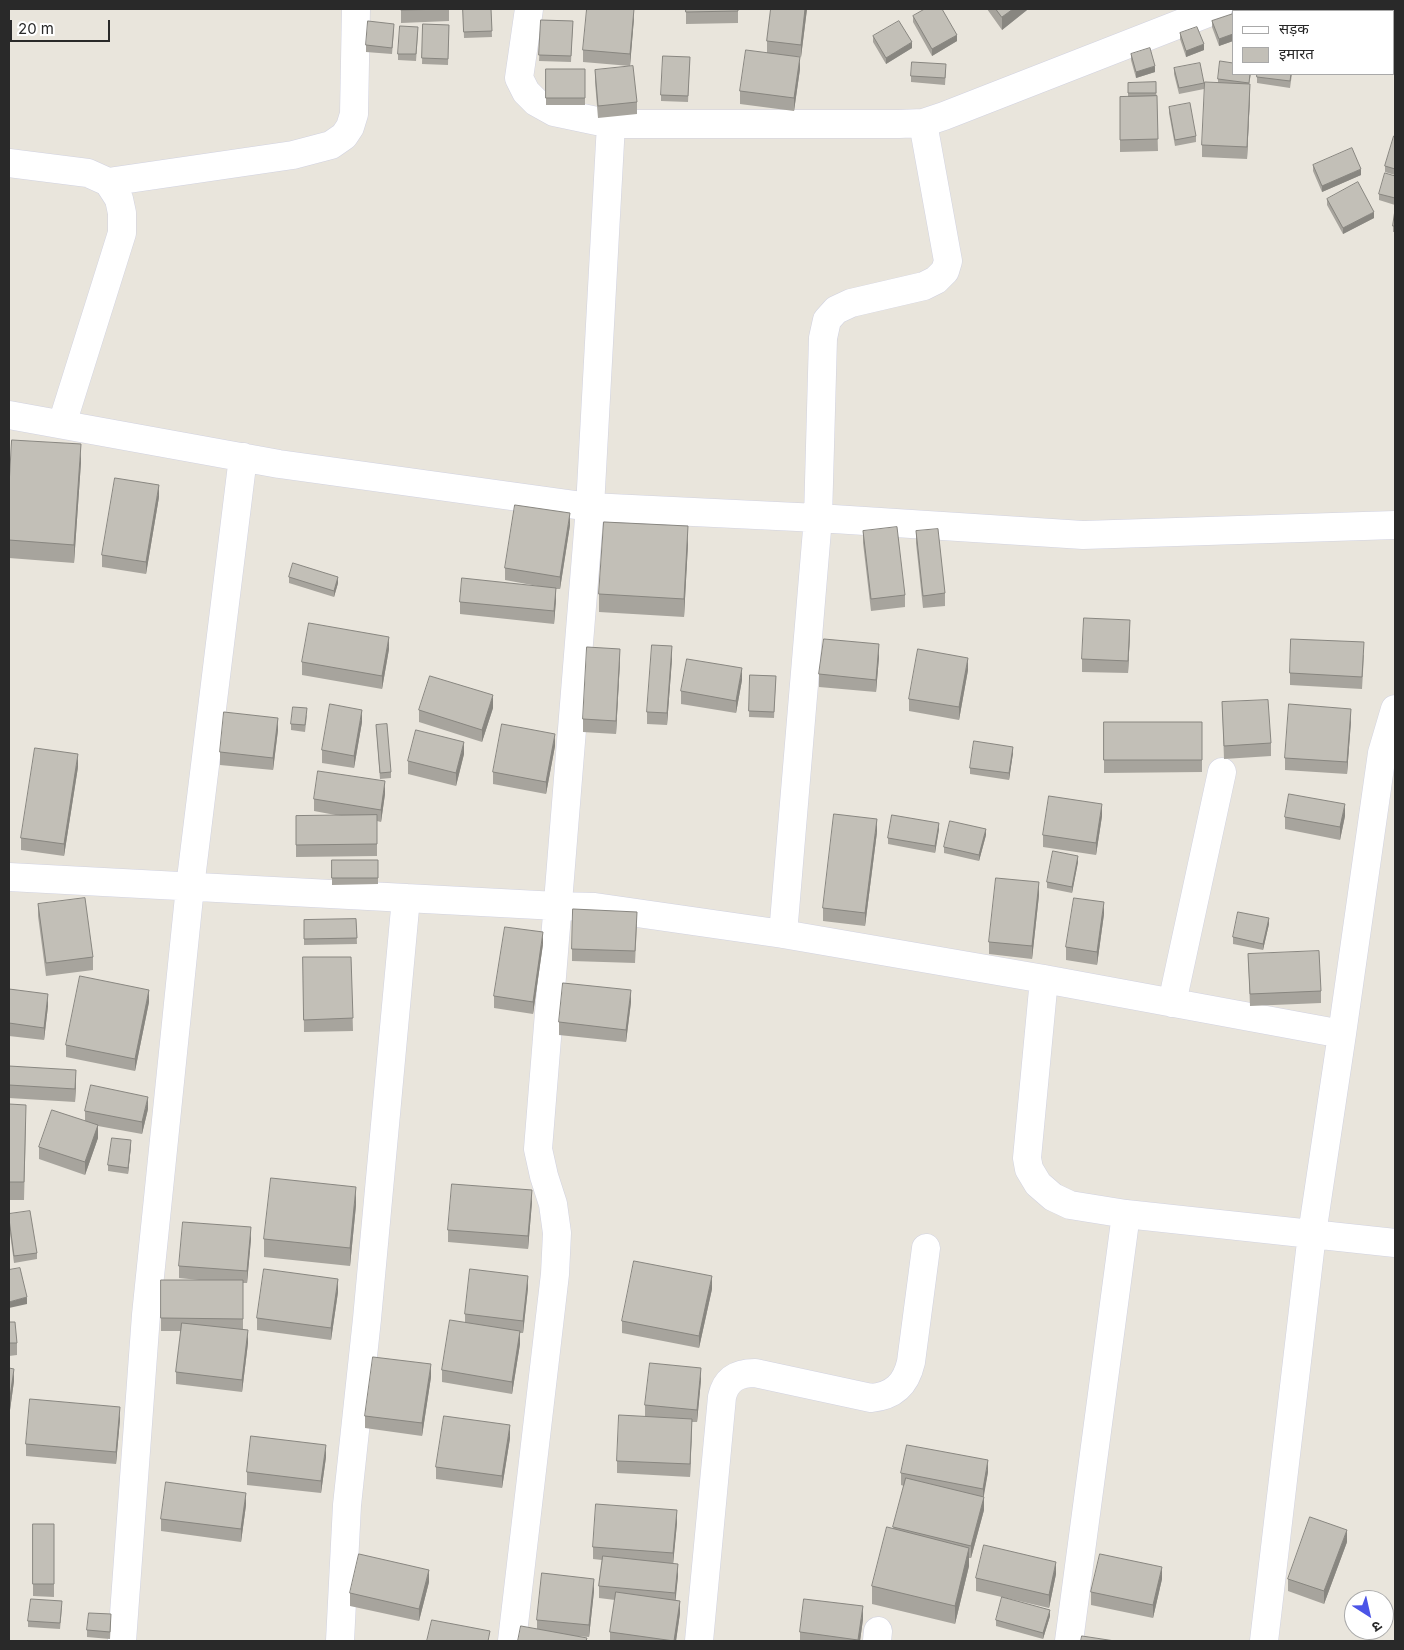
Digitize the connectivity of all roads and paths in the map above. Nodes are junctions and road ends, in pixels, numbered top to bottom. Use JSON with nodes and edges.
{"nodes":[{"id":1,"x":356,"y":9,"type":"edge"},
{"id":2,"x":528,"y":9,"type":"edge"},
{"id":3,"x":1218,"y":9,"type":"edge"},
{"id":4,"x":923,"y":123,"type":"junction"},
{"id":5,"x":611,"y":124,"type":"junction"},
{"id":6,"x":9,"y":163,"type":"edge"},
{"id":7,"x":108,"y":182,"type":"junction"},
{"id":8,"x":9,"y":415,"type":"edge"},
{"id":9,"x":62,"y":424,"type":"junction"},
{"id":10,"x":243,"y":456,"type":"junction"},
{"id":11,"x":590,"y":507,"type":"junction"},
{"id":12,"x":818,"y":518,"type":"junction"},
{"id":13,"x":1395,"y":525,"type":"edge"},
{"id":14,"x":1395,"y":709,"type":"edge"},
{"id":15,"x":1222,"y":772,"type":"dead end"},
{"id":16,"x":9,"y":877,"type":"edge"},
{"id":17,"x":190,"y":887,"type":"junction"},
{"id":18,"x":406,"y":898,"type":"junction"},
{"id":19,"x":557,"y":906,"type":"junction"},
{"id":20,"x":782,"y":934,"type":"junction"},
{"id":21,"x":1044,"y":979,"type":"junction"},
{"id":22,"x":1172,"y":1003,"type":"junction"},
{"id":23,"x":1342,"y":1034,"type":"junction"},
{"id":24,"x":1126,"y":1214,"type":"junction"},
{"id":25,"x":1312,"y":1234,"type":"junction"},
{"id":26,"x":1395,"y":1243,"type":"edge"},
{"id":27,"x":926,"y":1248,"type":"dead end"},
{"id":28,"x":122,"y":1641,"type":"edge"},
{"id":29,"x":340,"y":1641,"type":"edge"},
{"id":30,"x":512,"y":1641,"type":"edge"},
{"id":31,"x":698,"y":1641,"type":"edge"},
{"id":32,"x":1070,"y":1641,"type":"edge"},
{"id":33,"x":1264,"y":1641,"type":"edge"}],
"edges":[{"from":1,"to":7,"type":"street"},
{"from":2,"to":5,"type":"street"},
{"from":3,"to":4,"type":"street"},
{"from":4,"to":5,"type":"street"},
{"from":4,"to":12,"type":"street"},
{"from":5,"to":11,"type":"street"},
{"from":6,"to":7,"type":"street"},
{"from":7,"to":9,"type":"street"},
{"from":8,"to":9,"type":"street"},
{"from":9,"to":10,"type":"street"},
{"from":10,"to":11,"type":"street"},
{"from":10,"to":17,"type":"street"},
{"from":11,"to":12,"type":"street"},
{"from":11,"to":19,"type":"street"},
{"from":12,"to":13,"type":"street"},
{"from":12,"to":20,"type":"street"},
{"from":14,"to":23,"type":"street"},
{"from":15,"to":22,"type":"street"},
{"from":16,"to":17,"type":"street"},
{"from":17,"to":18,"type":"street"},
{"from":17,"to":28,"type":"street"},
{"from":18,"to":19,"type":"street"},
{"from":18,"to":29,"type":"street"},
{"from":19,"to":20,"type":"street"},
{"from":19,"to":30,"type":"street"},
{"from":20,"to":21,"type":"street"},
{"from":21,"to":22,"type":"street"},
{"from":21,"to":24,"type":"street"},
{"from":22,"to":23,"type":"street"},
{"from":23,"to":25,"type":"street"},
{"from":24,"to":25,"type":"street"},
{"from":24,"to":32,"type":"street"},
{"from":25,"to":26,"type":"street"},
{"from":25,"to":33,"type":"street"},
{"from":27,"to":31,"type":"street"}]}
